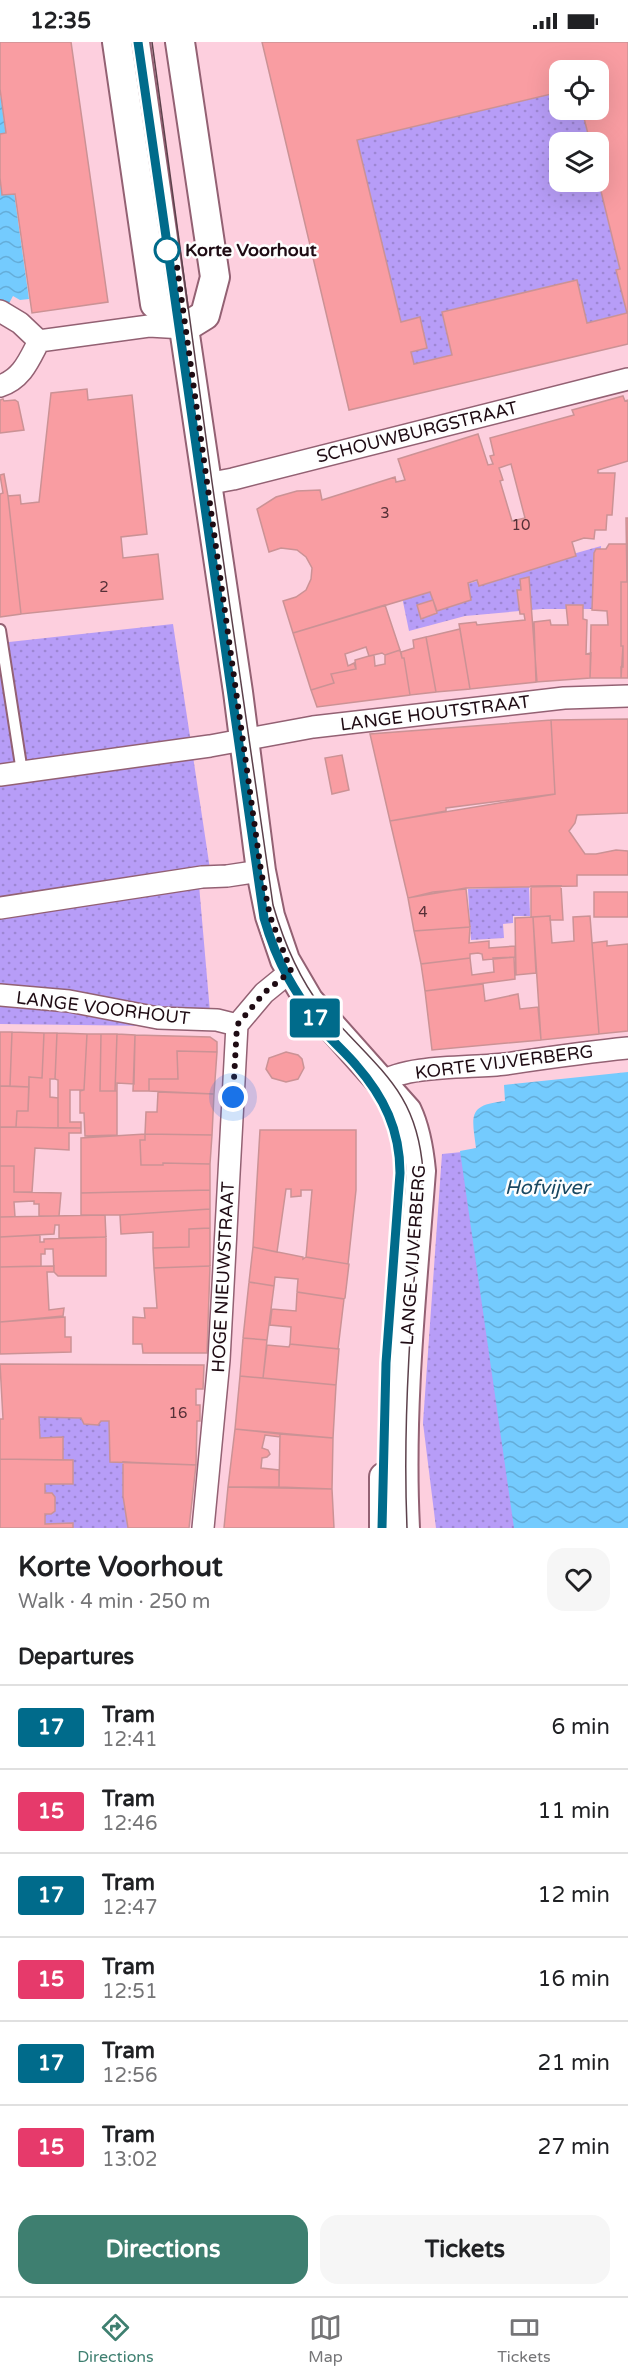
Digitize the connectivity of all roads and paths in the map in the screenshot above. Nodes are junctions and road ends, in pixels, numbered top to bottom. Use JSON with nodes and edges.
{"nodes":[{"id":1,"x":117,"y":42,"type":"edge"},
{"id":2,"x":144,"y":42,"type":"edge"},
{"id":3,"x":180,"y":42,"type":"edge"},
{"id":4,"x":2,"y":312,"type":"edge"},
{"id":5,"x":184,"y":328,"type":"junction"},
{"id":6,"x":39,"y":341,"type":"junction"},
{"id":7,"x":628,"y":379,"type":"edge"},
{"id":8,"x":0,"y":386,"type":"edge"},
{"id":9,"x":206,"y":484,"type":"junction"},
{"id":10,"x":0,"y":630,"type":"edge"},
{"id":11,"x":628,"y":696,"type":"edge"},
{"id":12,"x":243,"y":740,"type":"junction"},
{"id":13,"x":22,"y":772,"type":"junction"},
{"id":14,"x":0,"y":775,"type":"edge"},
{"id":15,"x":261,"y":871,"type":"junction"},
{"id":16,"x":0,"y":908,"type":"edge"},
{"id":17,"x":291,"y":971,"type":"junction"},
{"id":18,"x":0,"y":995,"type":"edge"},
{"id":19,"x":237,"y":1025,"type":"junction"},
{"id":20,"x":628,"y":1048,"type":"edge"},
{"id":21,"x":383,"y":1082,"type":"junction"},
{"id":22,"x":203,"y":1528,"type":"edge"},
{"id":23,"x":384,"y":1528,"type":"edge"},
{"id":24,"x":405,"y":1528,"type":"edge"}],
"edges":[{"from":1,"to":5,"type":"street"},
{"from":2,"to":5,"type":"lane"},
{"from":3,"to":5,"type":"street"},
{"from":4,"to":6,"type":"street"},
{"from":5,"to":6,"type":"street"},
{"from":5,"to":9,"type":"street"},
{"from":6,"to":8,"type":"street"},
{"from":7,"to":9,"type":"street","name":"SCHOUWBURGSTRAAT"},
{"from":9,"to":12,"type":"street"},
{"from":10,"to":13,"type":"lane"},
{"from":11,"to":12,"type":"street","name":"LANGE HOUTSTRAAT"},
{"from":12,"to":13,"type":"street"},
{"from":12,"to":15,"type":"street"},
{"from":13,"to":14,"type":"street"},
{"from":15,"to":16,"type":"street"},
{"from":15,"to":17,"type":"street"},
{"from":17,"to":19,"type":"street"},
{"from":17,"to":21,"type":"street"},
{"from":18,"to":19,"type":"street","name":"LANGE VOORHOUT"},
{"from":19,"to":22,"type":"street","name":"HOGE NIEUWSTRAAT"},
{"from":20,"to":21,"type":"street","name":"KORTE VIJVERBERG"},
{"from":21,"to":23,"type":"street","name":"LANGE VIJVERBERG"},
{"from":21,"to":24,"type":"street","name":"LANGE VIJVERBERG"}]}
